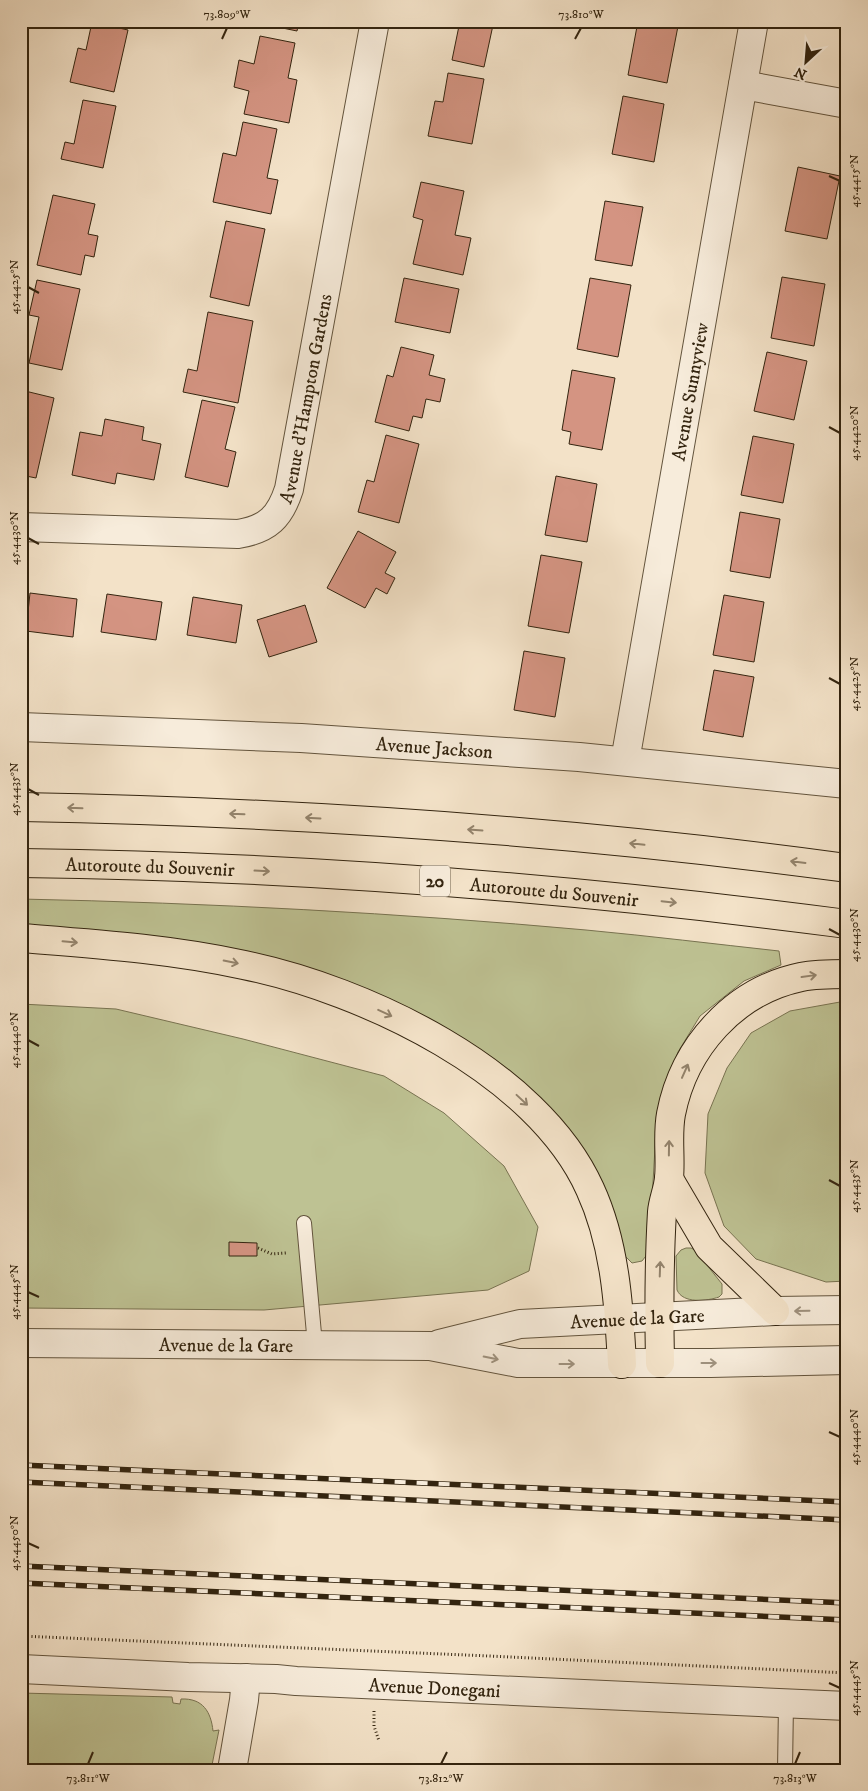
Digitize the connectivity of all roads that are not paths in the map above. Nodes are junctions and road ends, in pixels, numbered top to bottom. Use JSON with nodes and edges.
{"nodes":[{"id":1,"x":375,"y":21,"type":"edge"},
{"id":2,"x":754,"y":21,"type":"edge"},
{"id":3,"x":743,"y":85,"type":"junction"},
{"id":4,"x":847,"y":104,"type":"edge"},
{"id":5,"x":21,"y":527,"type":"edge"},
{"id":6,"x":21,"y":727,"type":"edge"},
{"id":7,"x":625,"y":761,"type":"junction"},
{"id":8,"x":847,"y":784,"type":"edge"},
{"id":9,"x":21,"y":807,"type":"edge"},
{"id":10,"x":21,"y":863,"type":"edge"},
{"id":11,"x":847,"y":868,"type":"edge"},
{"id":12,"x":847,"y":924,"type":"edge"},
{"id":13,"x":21,"y":938,"type":"edge"},
{"id":14,"x":847,"y":974,"type":"edge"},
{"id":15,"x":669,"y":1179,"type":"junction"},
{"id":16,"x":304,"y":1223,"type":"dead end"},
{"id":17,"x":847,"y":1310,"type":"edge"},
{"id":18,"x":776,"y":1311,"type":"junction"},
{"id":19,"x":659,"y":1318,"type":"junction"},
{"id":20,"x":620,"y":1320,"type":"junction"},
{"id":21,"x":21,"y":1343,"type":"edge"},
{"id":22,"x":315,"y":1344,"type":"junction"},
{"id":23,"x":430,"y":1346,"type":"junction"},
{"id":24,"x":847,"y":1360,"type":"edge"},
{"id":25,"x":660,"y":1363,"type":"junction"},
{"id":26,"x":622,"y":1364,"type":"junction"},
{"id":27,"x":21,"y":1669,"type":"edge"},
{"id":28,"x":246,"y":1678,"type":"junction"},
{"id":29,"x":786,"y":1703,"type":"junction"},
{"id":30,"x":847,"y":1706,"type":"edge"},
{"id":31,"x":232,"y":1770,"type":"edge"},
{"id":32,"x":785,"y":1770,"type":"edge"}],
"edges":[{"from":1,"to":5,"type":"street","name":"Avenue d'Hampton Gardens"},
{"from":2,"to":3,"type":"street","name":"Avenue Sunnyview"},
{"from":3,"to":4,"type":"street"},
{"from":3,"to":7,"type":"street","name":"Avenue Sunnyview"},
{"from":6,"to":7,"type":"street","name":"Avenue Jackson"},
{"from":7,"to":8,"type":"street","name":"Avenue Jackson"},
{"from":11,"to":9,"type":"highway","one_way":true},
{"from":10,"to":12,"type":"highway","name":"Autoroute du Souvenir","number":"20","one_way":true},
{"from":13,"to":20,"type":"highway","one_way":true},
{"from":15,"to":14,"type":"highway","one_way":true},
{"from":15,"to":18,"type":"highway"},
{"from":19,"to":15,"type":"highway","one_way":true},
{"from":16,"to":22,"type":"lane"},
{"from":17,"to":18,"type":"street","name":"Avenue de la Gare","one_way":true},
{"from":18,"to":19,"type":"street","name":"Avenue de la Gare"},
{"from":19,"to":20,"type":"street","name":"Avenue de la Gare"},
{"from":19,"to":25,"type":"highway"},
{"from":20,"to":23,"type":"street","name":"Avenue de la Gare"},
{"from":20,"to":26,"type":"highway"},
{"from":21,"to":22,"type":"street","name":"Avenue de la Gare"},
{"from":22,"to":23,"type":"street","name":"Avenue de la Gare"},
{"from":23,"to":26,"type":"street","name":"Avenue de la Gare","one_way":true},
{"from":25,"to":24,"type":"street","name":"Avenue de la Gare","one_way":true},
{"from":25,"to":26,"type":"street","name":"Avenue de la Gare"},
{"from":27,"to":28,"type":"street","name":"Avenue Donegani"},
{"from":28,"to":29,"type":"street","name":"Avenue Donegani"},
{"from":28,"to":31,"type":"street"},
{"from":29,"to":30,"type":"street","name":"Avenue Donegani"},
{"from":29,"to":32,"type":"lane"}]}
